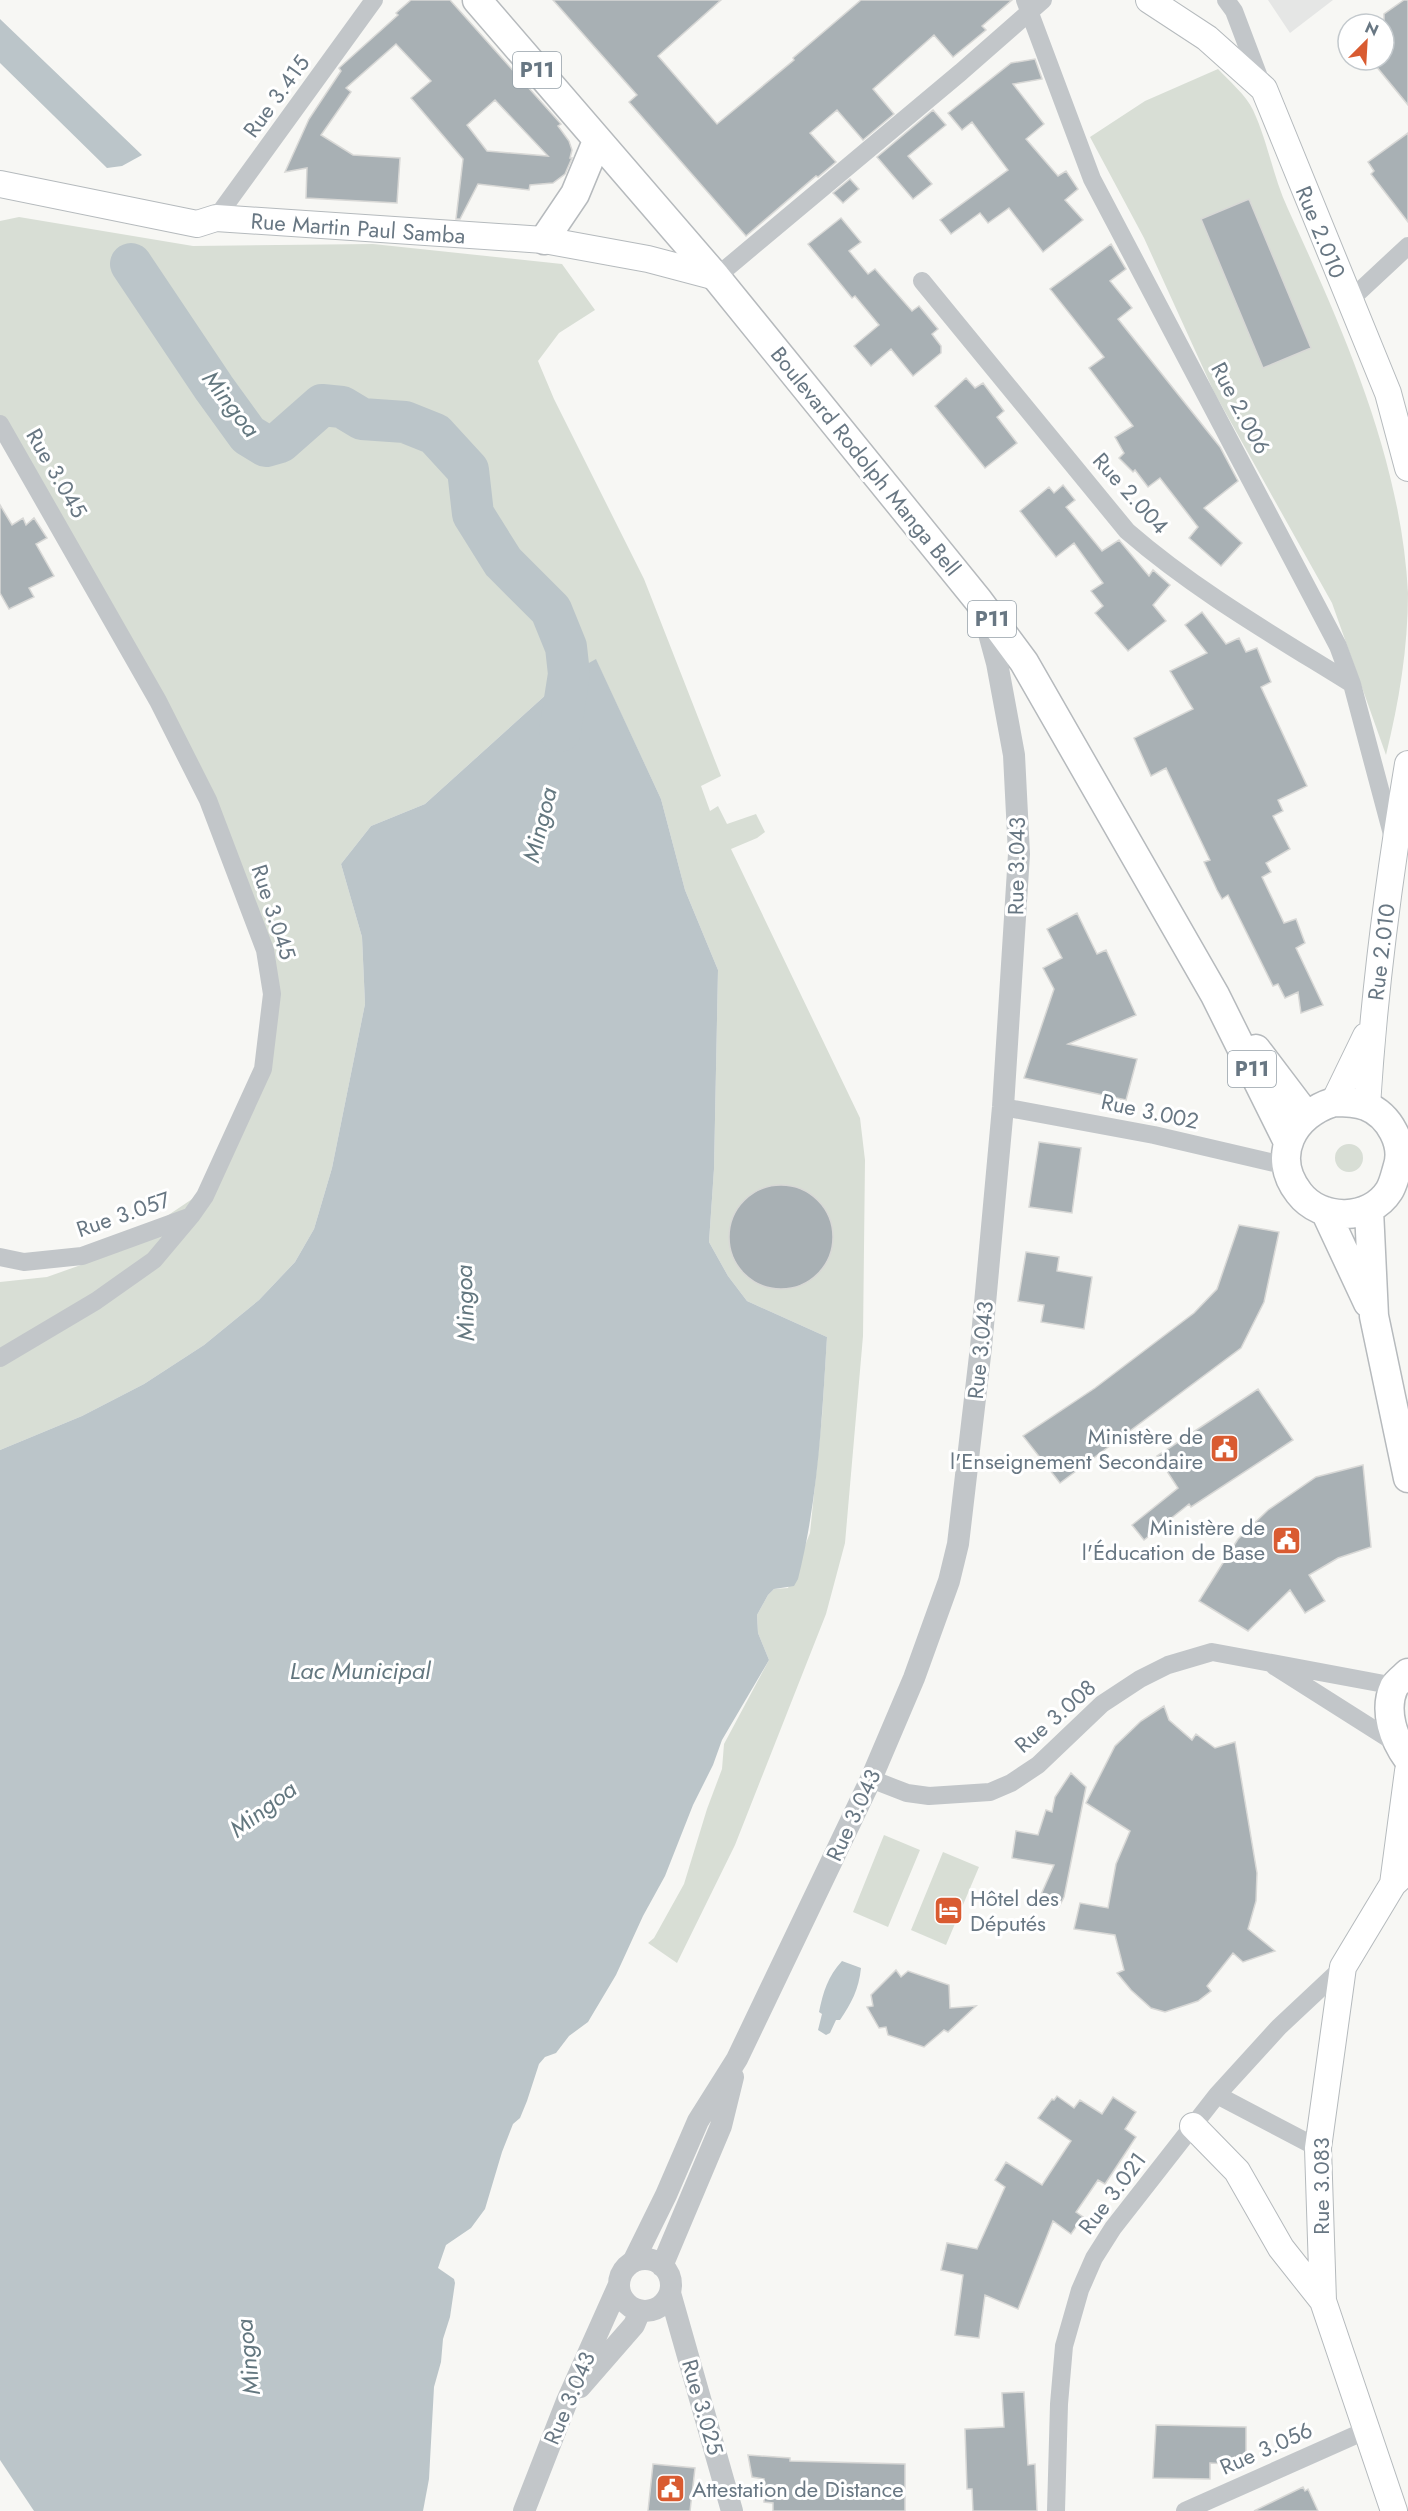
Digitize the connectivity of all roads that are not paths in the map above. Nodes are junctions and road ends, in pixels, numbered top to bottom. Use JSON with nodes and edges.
{"nodes":[{"id":1,"x":374,"y":0,"type":"edge"},
{"id":2,"x":477,"y":0,"type":"edge"},
{"id":3,"x":1149,"y":0,"type":"edge"},
{"id":4,"x":1033,"y":4,"type":"edge"},
{"id":5,"x":1231,"y":4,"type":"edge"},
{"id":6,"x":1264,"y":89,"type":"junction"},
{"id":7,"x":597,"y":141,"type":"junction"},
{"id":8,"x":4,"y":186,"type":"edge"},
{"id":9,"x":216,"y":218,"type":"junction"},
{"id":10,"x":544,"y":240,"type":"junction"},
{"id":11,"x":1408,"y":246,"type":"edge"},
{"id":12,"x":716,"y":278,"type":"junction"},
{"id":13,"x":922,"y":281,"type":"dead end"},
{"id":14,"x":1349,"y":301,"type":"junction"},
{"id":15,"x":0,"y":424,"type":"edge"},
{"id":16,"x":1408,"y":468,"type":"edge"},
{"id":17,"x":978,"y":600,"type":"junction"},
{"id":18,"x":1352,"y":684,"type":"junction"},
{"id":19,"x":1408,"y":764,"type":"edge"},
{"id":20,"x":1394,"y":846,"type":"junction"},
{"id":21,"x":1215,"y":995,"type":"junction"},
{"id":22,"x":1372,"y":1022,"type":"junction"},
{"id":23,"x":1334,"y":1102,"type":"junction"},
{"id":24,"x":1003,"y":1107,"type":"junction"},
{"id":25,"x":1306,"y":1115,"type":"junction"},
{"id":26,"x":1386,"y":1118,"type":"edge"},
{"id":27,"x":1288,"y":1154,"type":"junction"},
{"id":28,"x":1404,"y":1162,"type":"edge"},
{"id":29,"x":1369,"y":1210,"type":"junction"},
{"id":30,"x":1325,"y":1211,"type":"junction"},
{"id":31,"x":191,"y":1216,"type":"junction"},
{"id":32,"x":0,"y":1257,"type":"edge"},
{"id":33,"x":1374,"y":1316,"type":"junction"},
{"id":34,"x":0,"y":1358,"type":"edge"},
{"id":35,"x":1408,"y":1478,"type":"edge"},
{"id":36,"x":1268,"y":1661,"type":"junction"},
{"id":37,"x":1401,"y":1680,"type":"edge"},
{"id":38,"x":1402,"y":1752,"type":"edge"},
{"id":39,"x":1408,"y":1771,"type":"edge"},
{"id":40,"x":870,"y":1779,"type":"junction"},
{"id":41,"x":1401,"y":1877,"type":"edge"},
{"id":42,"x":1343,"y":1967,"type":"junction"},
{"id":43,"x":737,"y":2060,"type":"junction"},
{"id":44,"x":1217,"y":2095,"type":"junction"},
{"id":45,"x":1193,"y":2126,"type":"junction"},
{"id":46,"x":1318,"y":2148,"type":"junction"},
{"id":47,"x":633,"y":2262,"type":"junction"},
{"id":48,"x":662,"y":2266,"type":"junction"},
{"id":49,"x":618,"y":2287,"type":"junction"},
{"id":50,"x":670,"y":2293,"type":"junction"},
{"id":51,"x":1323,"y":2301,"type":"junction"},
{"id":52,"x":646,"y":2311,"type":"junction"},
{"id":53,"x":683,"y":2339,"type":"junction"},
{"id":54,"x":567,"y":2401,"type":"junction"},
{"id":55,"x":1367,"y":2430,"type":"junction"},
{"id":56,"x":524,"y":2511,"type":"edge"},
{"id":57,"x":732,"y":2511,"type":"edge"},
{"id":58,"x":1056,"y":2511,"type":"edge"},
{"id":59,"x":1185,"y":2511,"type":"edge"},
{"id":60,"x":1394,"y":2511,"type":"edge"}],
"edges":[{"from":1,"to":9,"type":"street","name":"Rue 3.415"},
{"from":2,"to":7,"type":"main road","name":"Boulevard Rodolph Manga Bell","number":"P11"},
{"from":3,"to":6,"type":"main road"},
{"from":4,"to":12,"type":"street"},
{"from":4,"to":18,"type":"street","name":"Rue 2.006"},
{"from":5,"to":6,"type":"street","name":"Rue 2.010"},
{"from":6,"to":14,"type":"main road","name":"Rue 2.010"},
{"from":7,"to":10,"type":"main road"},
{"from":7,"to":12,"type":"main road","name":"Boulevard Rodolph Manga Bell","number":"P11"},
{"from":8,"to":9,"type":"main road","name":"Rue Martin Paul Samba"},
{"from":9,"to":10,"type":"main road","name":"Rue Martin Paul Samba"},
{"from":10,"to":12,"type":"main road","name":"Rue Martin Paul Samba"},
{"from":11,"to":14,"type":"street"},
{"from":12,"to":17,"type":"main road","name":"Boulevard Rodolph Manga Bell","number":"P11"},
{"from":13,"to":18,"type":"street","name":"Rue 2.004"},
{"from":14,"to":16,"type":"main road","name":"Rue 2.010"},
{"from":15,"to":31,"type":"street","name":"Rue 3.045"},
{"from":17,"to":21,"type":"main road","name":"Boulevard Rodolph Manga Bell","number":"P11"},
{"from":17,"to":24,"type":"street","name":"Rue 3.043"},
{"from":18,"to":20,"type":"street","name":"Rue 2.006"},
{"from":19,"to":20,"type":"main road","name":"Rue 2.010"},
{"from":20,"to":22,"type":"main road","name":"Rue 2.010"},
{"from":21,"to":25,"type":"main road"},
{"from":21,"to":27,"type":"main road","number":"P11"},
{"from":22,"to":23,"type":"main road"},
{"from":22,"to":26,"type":"main road","name":"Rue 2.010"},
{"from":23,"to":25,"type":"main road"},
{"from":23,"to":26,"type":"main road"},
{"from":24,"to":27,"type":"street","name":"Rue 3.002"},
{"from":24,"to":40,"type":"street","name":"Rue 3.043"},
{"from":25,"to":27,"type":"main road"},
{"from":26,"to":28,"type":"main road"},
{"from":27,"to":30,"type":"main road","number":"P11"},
{"from":28,"to":29,"type":"main road"},
{"from":29,"to":30,"type":"main road"},
{"from":29,"to":33,"type":"main road"},
{"from":30,"to":33,"type":"main road"},
{"from":31,"to":32,"type":"street","name":"Rue 3.057"},
{"from":31,"to":34,"type":"street","name":"Rue 3.045"},
{"from":33,"to":35,"type":"main road"},
{"from":36,"to":37,"type":"street","name":"Rue 3.008"},
{"from":36,"to":38,"type":"street"},
{"from":36,"to":40,"type":"street","name":"Rue 3.008"},
{"from":37,"to":38,"type":"main road"},
{"from":39,"to":41,"type":"main road"},
{"from":40,"to":43,"type":"street","name":"Rue 3.043"},
{"from":41,"to":42,"type":"main road","name":"Rue 3.083"},
{"from":42,"to":44,"type":"street","name":"Rue 3.021"},
{"from":42,"to":46,"type":"main road","name":"Rue 3.083"},
{"from":43,"to":47,"type":"street","name":"Rue 3.043"},
{"from":43,"to":48,"type":"street","name":"Rue 3.043"},
{"from":44,"to":45,"type":"street","name":"Rue 3.021"},
{"from":44,"to":46,"type":"street"},
{"from":45,"to":51,"type":"main road"},
{"from":45,"to":58,"type":"street","name":"Rue 3.021"},
{"from":46,"to":51,"type":"main road","name":"Rue 3.083"},
{"from":47,"to":48,"type":"street"},
{"from":47,"to":49,"type":"street"},
{"from":48,"to":50,"type":"street"},
{"from":49,"to":52,"type":"street"},
{"from":49,"to":54,"type":"street","name":"Rue 3.043"},
{"from":50,"to":52,"type":"street"},
{"from":50,"to":53,"type":"street","name":"Rue 3.025"},
{"from":51,"to":55,"type":"main road","name":"Rue 3.083"},
{"from":52,"to":53,"type":"street","name":"Rue 3.025"},
{"from":52,"to":54,"type":"street"},
{"from":53,"to":57,"type":"street","name":"Rue 3.025"},
{"from":54,"to":56,"type":"street","name":"Rue 3.043"},
{"from":55,"to":59,"type":"street","name":"Rue 3.056"},
{"from":55,"to":60,"type":"main road","name":"Rue 3.083"}]}
